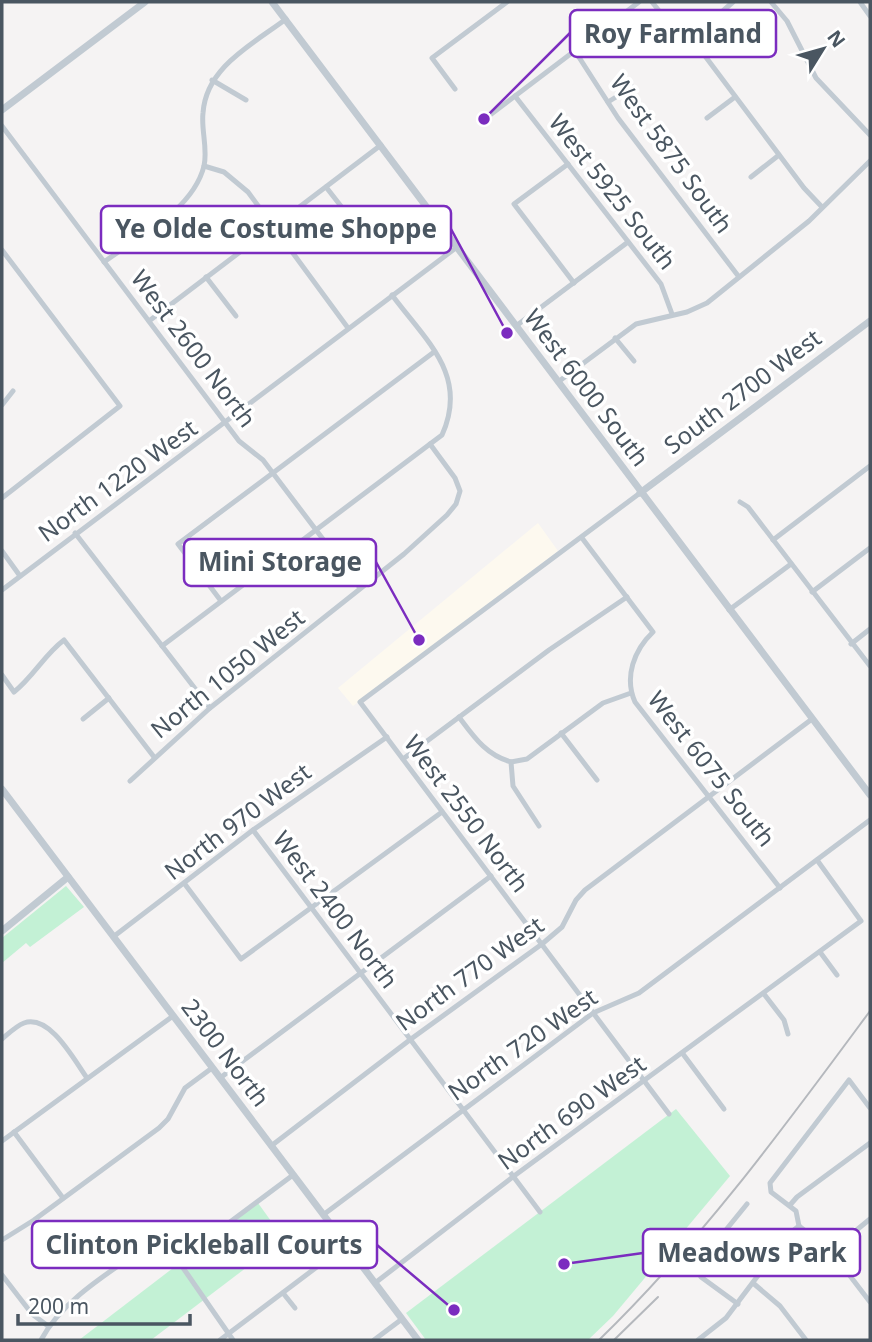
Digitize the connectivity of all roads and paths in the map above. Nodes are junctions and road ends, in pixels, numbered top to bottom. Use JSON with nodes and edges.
{"nodes":[{"id":1,"x":145,"y":2,"type":"edge"},
{"id":2,"x":272,"y":2,"type":"edge"},
{"id":3,"x":507,"y":2,"type":"edge"},
{"id":4,"x":639,"y":2,"type":"edge"},
{"id":5,"x":652,"y":2,"type":"edge"},
{"id":6,"x":733,"y":2,"type":"edge"},
{"id":7,"x":771,"y":2,"type":"edge"},
{"id":8,"x":860,"y":2,"type":"edge"},
{"id":9,"x":870,"y":16,"type":"edge"},
{"id":10,"x":286,"y":19,"type":"junction"},
{"id":11,"x":691,"y":39,"type":"junction"},
{"id":12,"x":575,"y":51,"type":"junction"},
{"id":13,"x":212,"y":80,"type":"junction"},
{"id":14,"x":632,"y":87,"type":"dead end"},
{"id":15,"x":455,"y":89,"type":"dead end"},
{"id":16,"x":515,"y":96,"type":"junction"},
{"id":17,"x":736,"y":97,"type":"junction"},
{"id":18,"x":246,"y":100,"type":"dead end"},
{"id":19,"x":608,"y":102,"type":"junction"},
{"id":20,"x":2,"y":110,"type":"edge"},
{"id":21,"x":490,"y":115,"type":"dead end"},
{"id":22,"x":707,"y":118,"type":"dead end"},
{"id":23,"x":2,"y":126,"type":"edge"},
{"id":24,"x":870,"y":135,"type":"edge"},
{"id":25,"x":381,"y":145,"type":"junction"},
{"id":26,"x":779,"y":155,"type":"junction"},
{"id":27,"x":870,"y":161,"type":"edge"},
{"id":28,"x":568,"y":164,"type":"junction"},
{"id":29,"x":204,"y":166,"type":"junction"},
{"id":30,"x":751,"y":177,"type":"dead end"},
{"id":31,"x":326,"y":187,"type":"junction"},
{"id":32,"x":822,"y":207,"type":"junction"},
{"id":33,"x":351,"y":219,"type":"dead end"},
{"id":34,"x":273,"y":227,"type":"junction"},
{"id":35,"x":628,"y":242,"type":"junction"},
{"id":36,"x":457,"y":247,"type":"junction"},
{"id":37,"x":2,"y":250,"type":"edge"},
{"id":38,"x":104,"y":262,"type":"junction"},
{"id":39,"x":206,"y":277,"type":"junction"},
{"id":40,"x":739,"y":277,"type":"junction"},
{"id":41,"x":574,"y":283,"type":"junction"},
{"id":42,"x":392,"y":295,"type":"junction"},
{"id":43,"x":672,"y":314,"type":"junction"},
{"id":44,"x":236,"y":316,"type":"dead end"},
{"id":45,"x":149,"y":321,"type":"junction"},
{"id":46,"x":870,"y":321,"type":"edge"},
{"id":47,"x":516,"y":326,"type":"junction"},
{"id":48,"x":348,"y":328,"type":"junction"},
{"id":49,"x":615,"y":338,"type":"junction"},
{"id":50,"x":434,"y":352,"type":"junction"},
{"id":51,"x":634,"y":362,"type":"dead end"},
{"id":52,"x":558,"y":382,"type":"junction"},
{"id":53,"x":13,"y":391,"type":"dead end"},
{"id":54,"x":2,"y":405,"type":"edge"},
{"id":55,"x":226,"y":423,"type":"junction"},
{"id":56,"x":430,"y":444,"type":"junction"},
{"id":57,"x":870,"y":466,"type":"edge"},
{"id":58,"x":273,"y":473,"type":"junction"},
{"id":59,"x":640,"y":493,"type":"junction"},
{"id":60,"x":2,"y":498,"type":"edge"},
{"id":61,"x":740,"y":502,"type":"dead end"},
{"id":62,"x":316,"y":530,"type":"junction"},
{"id":63,"x":75,"y":533,"type":"junction"},
{"id":64,"x":582,"y":538,"type":"junction"},
{"id":65,"x":773,"y":540,"type":"junction"},
{"id":66,"x":870,"y":548,"type":"edge"},
{"id":67,"x":2,"y":551,"type":"edge"},
{"id":68,"x":791,"y":564,"type":"junction"},
{"id":69,"x":20,"y":576,"type":"junction"},
{"id":70,"x":360,"y":589,"type":"junction"},
{"id":71,"x":2,"y":590,"type":"edge"},
{"id":72,"x":812,"y":592,"type":"junction"},
{"id":73,"x":627,"y":597,"type":"junction"},
{"id":74,"x":221,"y":601,"type":"junction"},
{"id":75,"x":729,"y":610,"type":"junction"},
{"id":76,"x":870,"y":629,"type":"edge"},
{"id":77,"x":851,"y":644,"type":"junction"},
{"id":78,"x":162,"y":646,"type":"junction"},
{"id":79,"x":870,"y":666,"type":"edge"},
{"id":80,"x":2,"y":675,"type":"edge"},
{"id":81,"x":631,"y":693,"type":"junction"},
{"id":82,"x":109,"y":698,"type":"junction"},
{"id":83,"x":360,"y":702,"type":"joint"},
{"id":84,"x":210,"y":708,"type":"junction"},
{"id":85,"x":459,"y":717,"type":"junction"},
{"id":86,"x":83,"y":719,"type":"dead end"},
{"id":87,"x":812,"y":719,"type":"junction"},
{"id":88,"x":561,"y":733,"type":"junction"},
{"id":89,"x":387,"y":737,"type":"junction"},
{"id":90,"x":154,"y":757,"type":"junction"},
{"id":91,"x":403,"y":759,"type":"junction"},
{"id":92,"x":511,"y":762,"type":"junction"},
{"id":93,"x":597,"y":780,"type":"dead end"},
{"id":94,"x":130,"y":781,"type":"dead end"},
{"id":95,"x":2,"y":789,"type":"edge"},
{"id":96,"x":870,"y":795,"type":"edge"},
{"id":97,"x":708,"y":798,"type":"junction"},
{"id":98,"x":442,"y":811,"type":"junction"},
{"id":99,"x":870,"y":820,"type":"edge"},
{"id":100,"x":539,"y":826,"type":"dead end"},
{"id":101,"x":253,"y":830,"type":"junction"},
{"id":102,"x":817,"y":860,"type":"junction"},
{"id":103,"x":491,"y":876,"type":"junction"},
{"id":104,"x":68,"y":877,"type":"junction"},
{"id":105,"x":184,"y":883,"type":"junction"},
{"id":106,"x":780,"y":888,"type":"junction"},
{"id":107,"x":312,"y":908,"type":"junction"},
{"id":108,"x":2,"y":931,"type":"edge"},
{"id":109,"x":113,"y":937,"type":"junction"},
{"id":110,"x":542,"y":944,"type":"junction"},
{"id":111,"x":820,"y":952,"type":"junction"},
{"id":112,"x":359,"y":971,"type":"junction"},
{"id":113,"x":837,"y":975,"type":"dead end"},
{"id":114,"x":764,"y":993,"type":"junction"},
{"id":115,"x":593,"y":1013,"type":"junction"},
{"id":116,"x":173,"y":1016,"type":"junction"},
{"id":117,"x":788,"y":1034,"type":"dead end"},
{"id":118,"x":2,"y":1039,"type":"edge"},
{"id":119,"x":411,"y":1039,"type":"junction"},
{"id":120,"x":683,"y":1054,"type":"junction"},
{"id":121,"x":212,"y":1068,"type":"junction"},
{"id":122,"x":87,"y":1078,"type":"junction"},
{"id":123,"x":220,"y":1078,"type":"junction"},
{"id":124,"x":645,"y":1082,"type":"junction"},
{"id":125,"x":870,"y":1108,"type":"edge"},
{"id":126,"x":463,"y":1109,"type":"junction"},
{"id":127,"x":724,"y":1109,"type":"dead end"},
{"id":128,"x":669,"y":1114,"type":"dead end"},
{"id":129,"x":14,"y":1132,"type":"junction"},
{"id":130,"x":2,"y":1141,"type":"edge"},
{"id":131,"x":870,"y":1143,"type":"edge"},
{"id":132,"x":271,"y":1146,"type":"junction"},
{"id":133,"x":293,"y":1175,"type":"junction"},
{"id":134,"x":514,"y":1176,"type":"junction"},
{"id":135,"x":63,"y":1198,"type":"junction"},
{"id":136,"x":747,"y":1204,"type":"dead end"},
{"id":137,"x":790,"y":1205,"type":"junction"},
{"id":138,"x":540,"y":1212,"type":"dead end"},
{"id":139,"x":323,"y":1214,"type":"junction"},
{"id":140,"x":870,"y":1219,"type":"edge"},
{"id":141,"x":799,"y":1226,"type":"junction"},
{"id":142,"x":2,"y":1240,"type":"edge"},
{"id":143,"x":346,"y":1245,"type":"junction"},
{"id":144,"x":831,"y":1251,"type":"junction"},
{"id":145,"x":179,"y":1260,"type":"junction"},
{"id":146,"x":2,"y":1275,"type":"edge"},
{"id":147,"x":375,"y":1283,"type":"junction"},
{"id":148,"x":754,"y":1283,"type":"junction"},
{"id":149,"x":283,"y":1293,"type":"junction"},
{"id":150,"x":870,"y":1301,"type":"edge"},
{"id":151,"x":738,"y":1304,"type":"junction"},
{"id":152,"x":295,"y":1308,"type":"dead end"},
{"id":153,"x":402,"y":1319,"type":"junction"},
{"id":154,"x":48,"y":1326,"type":"junction"},
{"id":155,"x":228,"y":1334,"type":"junction"},
{"id":156,"x":706,"y":1338,"type":"edge"},
{"id":157,"x":41,"y":1340,"type":"edge"},
{"id":158,"x":220,"y":1340,"type":"edge"},
{"id":159,"x":233,"y":1340,"type":"edge"},
{"id":160,"x":373,"y":1340,"type":"edge"},
{"id":161,"x":418,"y":1340,"type":"edge"},
{"id":162,"x":698,"y":1340,"type":"edge"},
{"id":163,"x":806,"y":1340,"type":"edge"}],
"edges":[{"from":1,"to":20,"type":"street"},
{"from":2,"to":10,"type":"street","name":"West 6000 South"},
{"from":3,"to":15,"type":"street"},
{"from":4,"to":12,"type":"street"},
{"from":5,"to":11,"type":"street"},
{"from":6,"to":11,"type":"street"},
{"from":7,"to":24,"type":"street"},
{"from":8,"to":9,"type":"street"},
{"from":10,"to":13,"type":"street"},
{"from":10,"to":25,"type":"street","name":"West 6000 South"},
{"from":11,"to":17,"type":"street"},
{"from":12,"to":16,"type":"street"},
{"from":12,"to":19,"type":"street","name":"West 5875 South"},
{"from":13,"to":18,"type":"street"},
{"from":13,"to":29,"type":"street"},
{"from":14,"to":19,"type":"street"},
{"from":16,"to":21,"type":"street"},
{"from":16,"to":28,"type":"street","name":"West 5925 South"},
{"from":17,"to":22,"type":"street"},
{"from":17,"to":26,"type":"street"},
{"from":19,"to":40,"type":"street","name":"West 5875 South"},
{"from":23,"to":38,"type":"street","name":"West 2600 North"},
{"from":25,"to":31,"type":"street"},
{"from":25,"to":36,"type":"street","name":"West 6000 South"},
{"from":26,"to":30,"type":"street"},
{"from":26,"to":32,"type":"street"},
{"from":27,"to":32,"type":"street"},
{"from":28,"to":35,"type":"street","name":"West 5925 South"},
{"from":28,"to":41,"type":"street"},
{"from":29,"to":34,"type":"street"},
{"from":29,"to":38,"type":"street"},
{"from":31,"to":33,"type":"street"},
{"from":31,"to":34,"type":"street"},
{"from":32,"to":40,"type":"street"},
{"from":34,"to":39,"type":"street"},
{"from":34,"to":48,"type":"street"},
{"from":35,"to":41,"type":"street"},
{"from":35,"to":43,"type":"street","name":"West 5925 South"},
{"from":36,"to":42,"type":"street","name":"North 1220 West"},
{"from":36,"to":47,"type":"street","name":"West 6000 South"},
{"from":37,"to":60,"type":"street"},
{"from":38,"to":45,"type":"street","name":"West 2600 North"},
{"from":39,"to":44,"type":"street"},
{"from":39,"to":45,"type":"street"},
{"from":40,"to":43,"type":"street"},
{"from":41,"to":47,"type":"street"},
{"from":42,"to":48,"type":"street","name":"North 1220 West"},
{"from":42,"to":50,"type":"street"},
{"from":43,"to":49,"type":"street"},
{"from":45,"to":55,"type":"street","name":"West 2600 North"},
{"from":46,"to":59,"type":"street","name":"South 2700 West"},
{"from":47,"to":52,"type":"street","name":"West 6000 South"},
{"from":48,"to":55,"type":"street","name":"North 1220 West"},
{"from":49,"to":51,"type":"street"},
{"from":49,"to":52,"type":"street"},
{"from":50,"to":56,"type":"street"},
{"from":50,"to":58,"type":"street"},
{"from":52,"to":59,"type":"street","name":"West 6000 South"},
{"from":53,"to":54,"type":"street"},
{"from":55,"to":58,"type":"street","name":"West 2600 North"},
{"from":55,"to":63,"type":"street","name":"North 1220 West"},
{"from":56,"to":62,"type":"street"},
{"from":56,"to":70,"type":"street","name":"North 1050 West"},
{"from":57,"to":65,"type":"street"},
{"from":58,"to":62,"type":"street","name":"West 2600 North"},
{"from":58,"to":74,"type":"street"},
{"from":59,"to":64,"type":"street","name":"South 2700 West"},
{"from":59,"to":75,"type":"street","name":"West 6000 South"},
{"from":61,"to":65,"type":"street"},
{"from":62,"to":70,"type":"street","name":"West 2600 North"},
{"from":62,"to":74,"type":"street"},
{"from":63,"to":69,"type":"street","name":"North 1220 West"},
{"from":63,"to":78,"type":"street"},
{"from":64,"to":73,"type":"street"},
{"from":64,"to":83,"type":"street","name":"South 2700 West"},
{"from":65,"to":68,"type":"street"},
{"from":66,"to":72,"type":"street"},
{"from":67,"to":69,"type":"street"},
{"from":68,"to":72,"type":"street"},
{"from":68,"to":75,"type":"street"},
{"from":69,"to":71,"type":"street","name":"North 1220 West"},
{"from":70,"to":84,"type":"street","name":"North 1050 West"},
{"from":72,"to":77,"type":"street"},
{"from":73,"to":81,"type":"street","name":"West 6075 South"},
{"from":73,"to":85,"type":"street"},
{"from":74,"to":78,"type":"street"},
{"from":75,"to":87,"type":"street","name":"West 6000 South"},
{"from":76,"to":77,"type":"street"},
{"from":77,"to":79,"type":"street"},
{"from":78,"to":84,"type":"street"},
{"from":80,"to":82,"type":"street"},
{"from":81,"to":88,"type":"street"},
{"from":81,"to":97,"type":"street","name":"West 6075 South"},
{"from":82,"to":86,"type":"street"},
{"from":82,"to":90,"type":"street"},
{"from":83,"to":89,"type":"street","name":"West 2550 North"},
{"from":84,"to":90,"type":"street","name":"North 1050 West"},
{"from":85,"to":91,"type":"street"},
{"from":85,"to":92,"type":"street"},
{"from":87,"to":96,"type":"street","name":"West 6000 South"},
{"from":87,"to":97,"type":"street","name":"North 770 West"},
{"from":88,"to":92,"type":"street"},
{"from":88,"to":93,"type":"street"},
{"from":89,"to":91,"type":"street","name":"West 2550 North"},
{"from":89,"to":101,"type":"street","name":"North 970 West"},
{"from":90,"to":94,"type":"street","name":"North 1050 West"},
{"from":91,"to":98,"type":"street","name":"West 2550 North"},
{"from":92,"to":100,"type":"street"},
{"from":95,"to":104,"type":"street","name":"2300 North"},
{"from":97,"to":106,"type":"street","name":"West 6075 South"},
{"from":97,"to":110,"type":"street","name":"North 770 West"},
{"from":98,"to":103,"type":"street","name":"West 2550 North"},
{"from":98,"to":107,"type":"street"},
{"from":99,"to":102,"type":"street","name":"North 720 West"},
{"from":101,"to":105,"type":"street","name":"North 970 West"},
{"from":101,"to":107,"type":"street","name":"West 2400 North"},
{"from":102,"to":106,"type":"street","name":"North 720 West"},
{"from":102,"to":111,"type":"street","name":"North 690 West"},
{"from":103,"to":110,"type":"street","name":"West 2550 North"},
{"from":103,"to":112,"type":"street"},
{"from":104,"to":108,"type":"street"},
{"from":104,"to":109,"type":"street","name":"2300 North"},
{"from":105,"to":107,"type":"street"},
{"from":105,"to":109,"type":"street","name":"North 970 West"},
{"from":106,"to":115,"type":"street","name":"North 720 West"},
{"from":107,"to":112,"type":"street","name":"West 2400 North"},
{"from":109,"to":116,"type":"street","name":"2300 North"},
{"from":110,"to":115,"type":"street","name":"West 2550 North"},
{"from":110,"to":119,"type":"street","name":"North 770 West"},
{"from":111,"to":113,"type":"street"},
{"from":111,"to":114,"type":"street","name":"North 690 West"},
{"from":112,"to":119,"type":"street","name":"West 2400 North"},
{"from":112,"to":123,"type":"street"},
{"from":114,"to":117,"type":"street"},
{"from":114,"to":120,"type":"street","name":"North 690 West"},
{"from":115,"to":124,"type":"street","name":"West 2550 North"},
{"from":115,"to":126,"type":"street","name":"North 720 West"},
{"from":116,"to":121,"type":"street","name":"2300 North"},
{"from":116,"to":122,"type":"street"},
{"from":118,"to":122,"type":"street"},
{"from":119,"to":126,"type":"street","name":"West 2400 North"},
{"from":119,"to":132,"type":"street","name":"North 770 West"},
{"from":120,"to":124,"type":"street","name":"North 690 West"},
{"from":120,"to":127,"type":"street"},
{"from":121,"to":123,"type":"street","name":"2300 North"},
{"from":121,"to":135,"type":"street"},
{"from":122,"to":129,"type":"street"},
{"from":123,"to":132,"type":"street","name":"2300 North"},
{"from":124,"to":128,"type":"street","name":"West 2550 North"},
{"from":124,"to":134,"type":"street","name":"North 690 West"},
{"from":125,"to":137,"type":"street"},
{"from":126,"to":134,"type":"street","name":"West 2400 North"},
{"from":126,"to":139,"type":"street","name":"North 720 West"},
{"from":129,"to":130,"type":"street"},
{"from":129,"to":135,"type":"street"},
{"from":131,"to":137,"type":"street"},
{"from":132,"to":133,"type":"street","name":"2300 North"},
{"from":133,"to":139,"type":"street","name":"2300 North"},
{"from":133,"to":145,"type":"street"},
{"from":134,"to":138,"type":"street","name":"West 2400 North"},
{"from":134,"to":147,"type":"street","name":"North 690 West"},
{"from":135,"to":142,"type":"street"},
{"from":136,"to":151,"type":"street"},
{"from":137,"to":141,"type":"street"},
{"from":139,"to":143,"type":"street","name":"2300 North"},
{"from":140,"to":144,"type":"street"},
{"from":141,"to":144,"type":"street"},
{"from":141,"to":148,"type":"street"},
{"from":143,"to":147,"type":"street","name":"2300 North"},
{"from":143,"to":149,"type":"street"},
{"from":144,"to":150,"type":"street"},
{"from":145,"to":154,"type":"street"},
{"from":145,"to":155,"type":"street"},
{"from":146,"to":154,"type":"street"},
{"from":147,"to":153,"type":"street","name":"2300 North"},
{"from":148,"to":151,"type":"street"},
{"from":148,"to":163,"type":"street"},
{"from":149,"to":152,"type":"street"},
{"from":149,"to":155,"type":"street"},
{"from":151,"to":156,"type":"street"},
{"from":153,"to":160,"type":"street"},
{"from":153,"to":161,"type":"street","name":"2300 North"},
{"from":154,"to":157,"type":"street"},
{"from":155,"to":158,"type":"street"},
{"from":155,"to":159,"type":"street"},
{"from":156,"to":162,"type":"street"}]}
